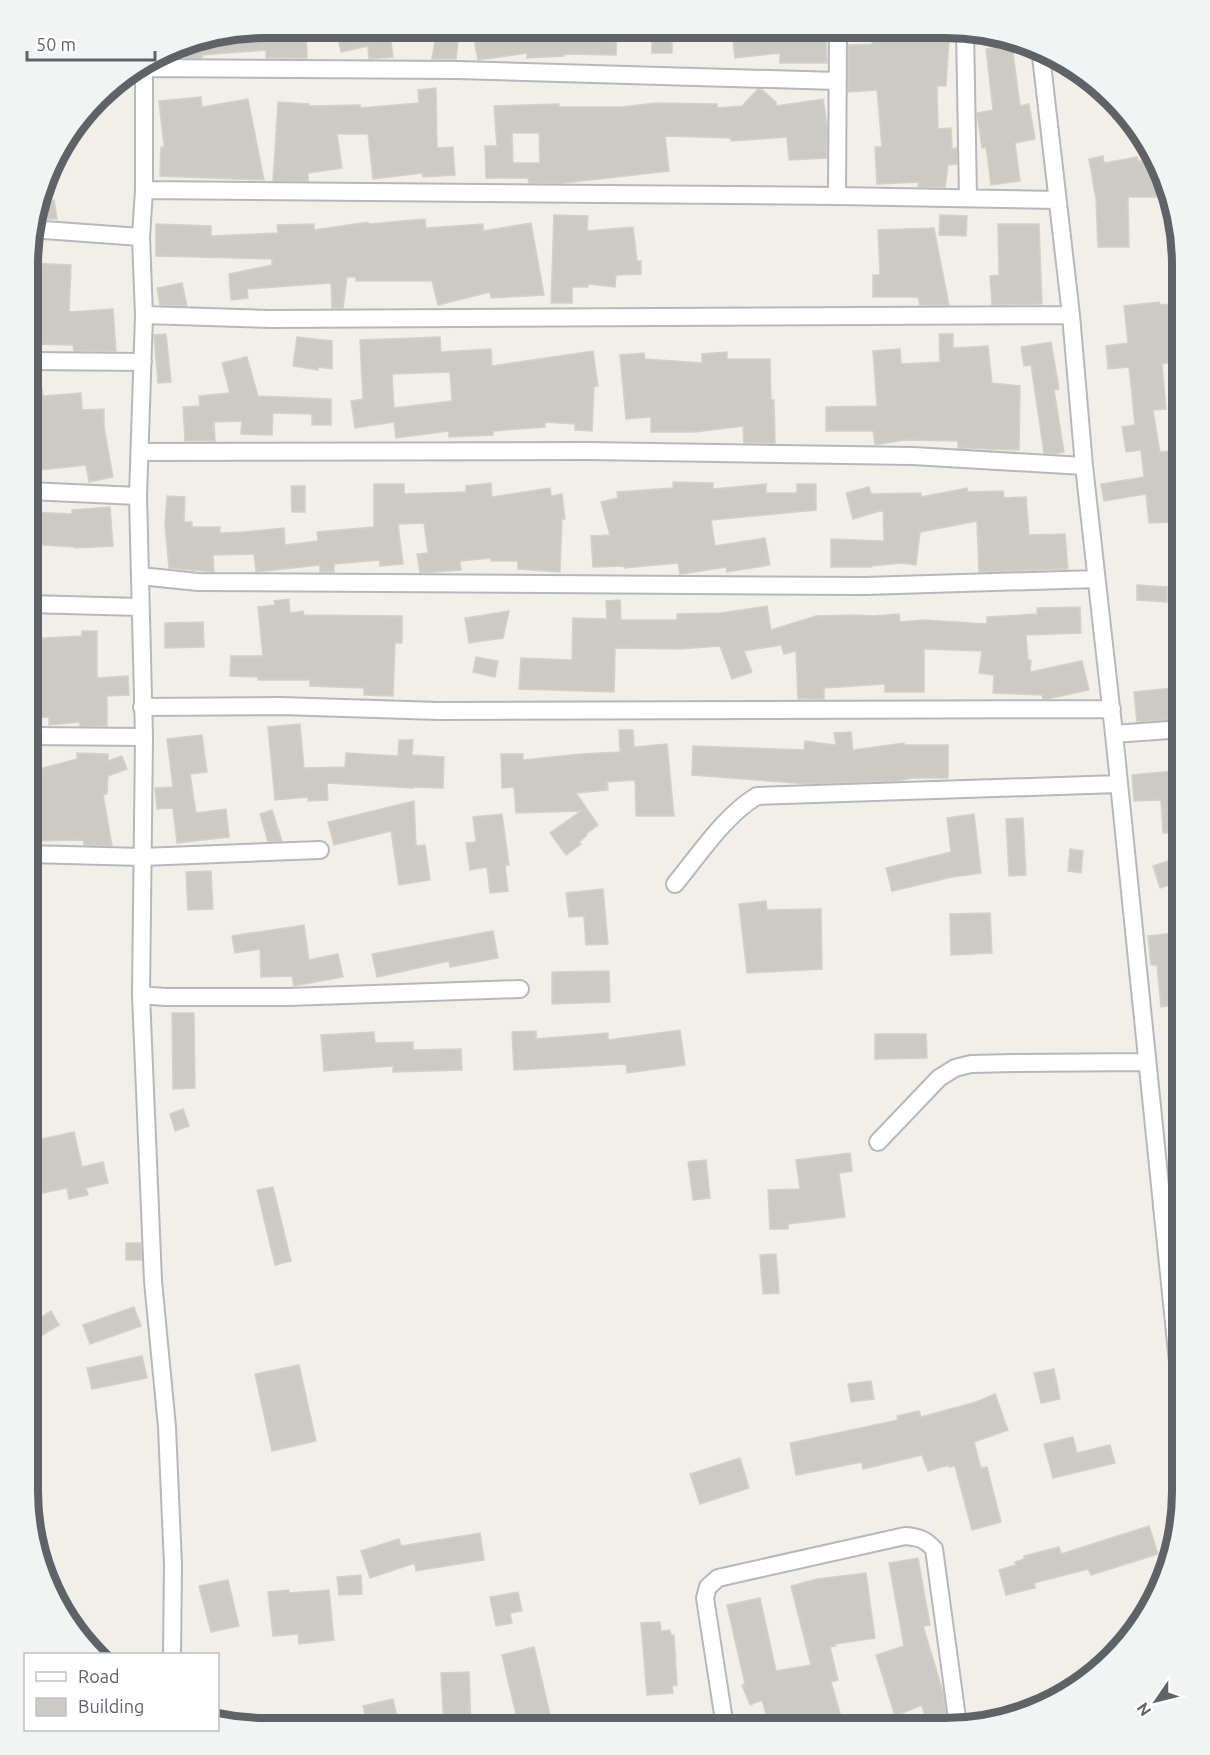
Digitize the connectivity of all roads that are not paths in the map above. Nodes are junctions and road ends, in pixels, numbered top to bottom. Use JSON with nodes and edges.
{"nodes":[{"id":1,"x":838,"y":38,"type":"edge"},
{"id":2,"x":965,"y":38,"type":"edge"},
{"id":3,"x":1041,"y":59,"type":"edge"},
{"id":4,"x":153,"y":67,"type":"edge"},
{"id":5,"x":144,"y":72,"type":"edge"},
{"id":6,"x":837,"y":81,"type":"junction"},
{"id":7,"x":144,"y":190,"type":"junction"},
{"id":8,"x":837,"y":196,"type":"junction"},
{"id":9,"x":968,"y":198,"type":"junction"},
{"id":10,"x":1057,"y":200,"type":"junction"},
{"id":11,"x":40,"y":230,"type":"edge"},
{"id":12,"x":141,"y":237,"type":"junction"},
{"id":13,"x":144,"y":315,"type":"junction"},
{"id":14,"x":1071,"y":315,"type":"junction"},
{"id":15,"x":38,"y":361,"type":"edge"},
{"id":16,"x":143,"y":362,"type":"junction"},
{"id":17,"x":140,"y":452,"type":"junction"},
{"id":18,"x":1084,"y":466,"type":"junction"},
{"id":19,"x":38,"y":491,"type":"edge"},
{"id":20,"x":138,"y":496,"type":"junction"},
{"id":21,"x":140,"y":576,"type":"junction"},
{"id":22,"x":1096,"y":579,"type":"junction"},
{"id":23,"x":38,"y":604,"type":"edge"},
{"id":24,"x":140,"y":607,"type":"junction"},
{"id":25,"x":142,"y":707,"type":"junction"},
{"id":26,"x":1112,"y":709,"type":"junction"},
{"id":27,"x":1172,"y":730,"type":"edge"},
{"id":28,"x":1114,"y":734,"type":"junction"},
{"id":29,"x":38,"y":735,"type":"edge"},
{"id":30,"x":144,"y":737,"type":"junction"},
{"id":31,"x":1118,"y":784,"type":"junction"},
{"id":32,"x":320,"y":850,"type":"dead end"},
{"id":33,"x":38,"y":854,"type":"edge"},
{"id":34,"x":142,"y":857,"type":"junction"},
{"id":35,"x":675,"y":884,"type":"dead end"},
{"id":36,"x":520,"y":989,"type":"dead end"},
{"id":37,"x":141,"y":995,"type":"junction"},
{"id":38,"x":1147,"y":1062,"type":"junction"},
{"id":39,"x":878,"y":1142,"type":"dead end"},
{"id":40,"x":1172,"y":1207,"type":"edge"},
{"id":41,"x":1162,"y":1208,"type":"junction"},
{"id":42,"x":1172,"y":1284,"type":"edge"},
{"id":43,"x":172,"y":1653,"type":"edge"},
{"id":44,"x":957,"y":1717,"type":"edge"},
{"id":45,"x":724,"y":1718,"type":"edge"}],
"edges":[{"from":1,"to":6,"type":"street"},
{"from":2,"to":9,"type":"street"},
{"from":3,"to":10,"type":"street"},
{"from":4,"to":6,"type":"street"},
{"from":5,"to":7,"type":"street"},
{"from":6,"to":8,"type":"street"},
{"from":7,"to":8,"type":"street"},
{"from":7,"to":12,"type":"street"},
{"from":8,"to":9,"type":"street"},
{"from":9,"to":10,"type":"street"},
{"from":10,"to":14,"type":"street"},
{"from":11,"to":12,"type":"street"},
{"from":12,"to":13,"type":"street"},
{"from":13,"to":14,"type":"street"},
{"from":13,"to":16,"type":"street"},
{"from":14,"to":18,"type":"street"},
{"from":15,"to":16,"type":"street"},
{"from":16,"to":17,"type":"street"},
{"from":17,"to":18,"type":"street"},
{"from":17,"to":20,"type":"street"},
{"from":18,"to":22,"type":"street"},
{"from":19,"to":20,"type":"street"},
{"from":20,"to":21,"type":"street"},
{"from":21,"to":22,"type":"street"},
{"from":21,"to":24,"type":"street"},
{"from":22,"to":26,"type":"street"},
{"from":23,"to":24,"type":"street"},
{"from":24,"to":25,"type":"street"},
{"from":25,"to":26,"type":"street"},
{"from":25,"to":30,"type":"street"},
{"from":26,"to":28,"type":"street"},
{"from":27,"to":28,"type":"street"},
{"from":28,"to":31,"type":"street"},
{"from":29,"to":30,"type":"street"},
{"from":30,"to":34,"type":"street"},
{"from":31,"to":35,"type":"street"},
{"from":31,"to":38,"type":"street"},
{"from":32,"to":34,"type":"street"},
{"from":33,"to":34,"type":"street"},
{"from":34,"to":37,"type":"street"},
{"from":36,"to":37,"type":"street"},
{"from":37,"to":43,"type":"street"},
{"from":38,"to":39,"type":"street"},
{"from":38,"to":41,"type":"street"},
{"from":40,"to":41,"type":"street"},
{"from":41,"to":42,"type":"street"},
{"from":44,"to":45,"type":"street"}]}
